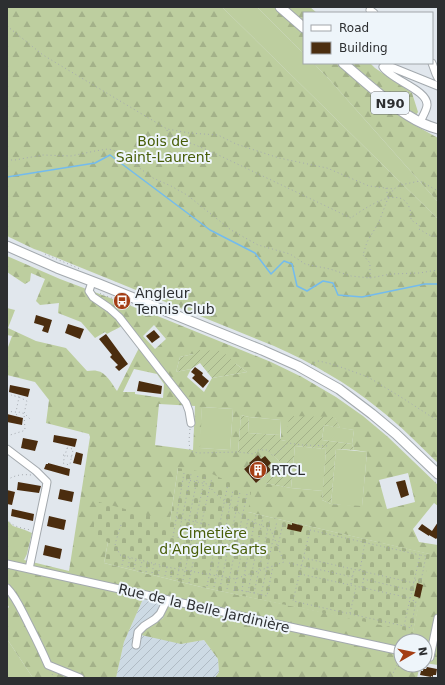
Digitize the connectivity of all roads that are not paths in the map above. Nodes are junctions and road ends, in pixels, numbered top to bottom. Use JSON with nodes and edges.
{"nodes":[{"id":1,"x":280,"y":7,"type":"edge"},
{"id":2,"x":303,"y":27,"type":"edge"},
{"id":3,"x":344,"y":64,"type":"edge"},
{"id":4,"x":432,"y":64,"type":"edge"},
{"id":5,"x":438,"y":78,"type":"edge"},
{"id":6,"x":438,"y":86,"type":"edge"},
{"id":7,"x":420,"y":122,"type":"junction"},
{"id":8,"x":438,"y":129,"type":"edge"},
{"id":9,"x":7,"y":246,"type":"edge"},
{"id":10,"x":92,"y":282,"type":"junction"},
{"id":11,"x":191,"y":423,"type":"road end"},
{"id":12,"x":7,"y":449,"type":"edge"},
{"id":13,"x":435,"y":477,"type":"edge"},
{"id":14,"x":7,"y":564,"type":"edge"},
{"id":15,"x":30,"y":569,"type":"junction"},
{"id":16,"x":7,"y":588,"type":"edge"},
{"id":17,"x":167,"y":600,"type":"junction"},
{"id":18,"x":438,"y":618,"type":"edge"},
{"id":19,"x":433,"y":636,"type":"edge"},
{"id":20,"x":136,"y":645,"type":"dead end"},
{"id":21,"x":393,"y":649,"type":"edge"},
{"id":22,"x":80,"y":678,"type":"edge"}],
"edges":[{"from":1,"to":2,"type":"main road"},
{"from":3,"to":7,"type":"main road","number":"N90"},
{"from":4,"to":5,"type":"street"},
{"from":6,"to":7,"type":"street"},
{"from":7,"to":8,"type":"main road","number":"N90"},
{"from":9,"to":10,"type":"main road"},
{"from":10,"to":11,"type":"street"},
{"from":10,"to":13,"type":"main road"},
{"from":12,"to":15,"type":"street"},
{"from":14,"to":15,"type":"street","name":"Rue de la Belle Jardinière"},
{"from":15,"to":17,"type":"street","name":"Rue de la Belle Jardinière"},
{"from":16,"to":22,"type":"street"},
{"from":17,"to":20,"type":"street"},
{"from":17,"to":21,"type":"street","name":"Rue de la Belle Jardinière"},
{"from":18,"to":19,"type":"street"}]}
